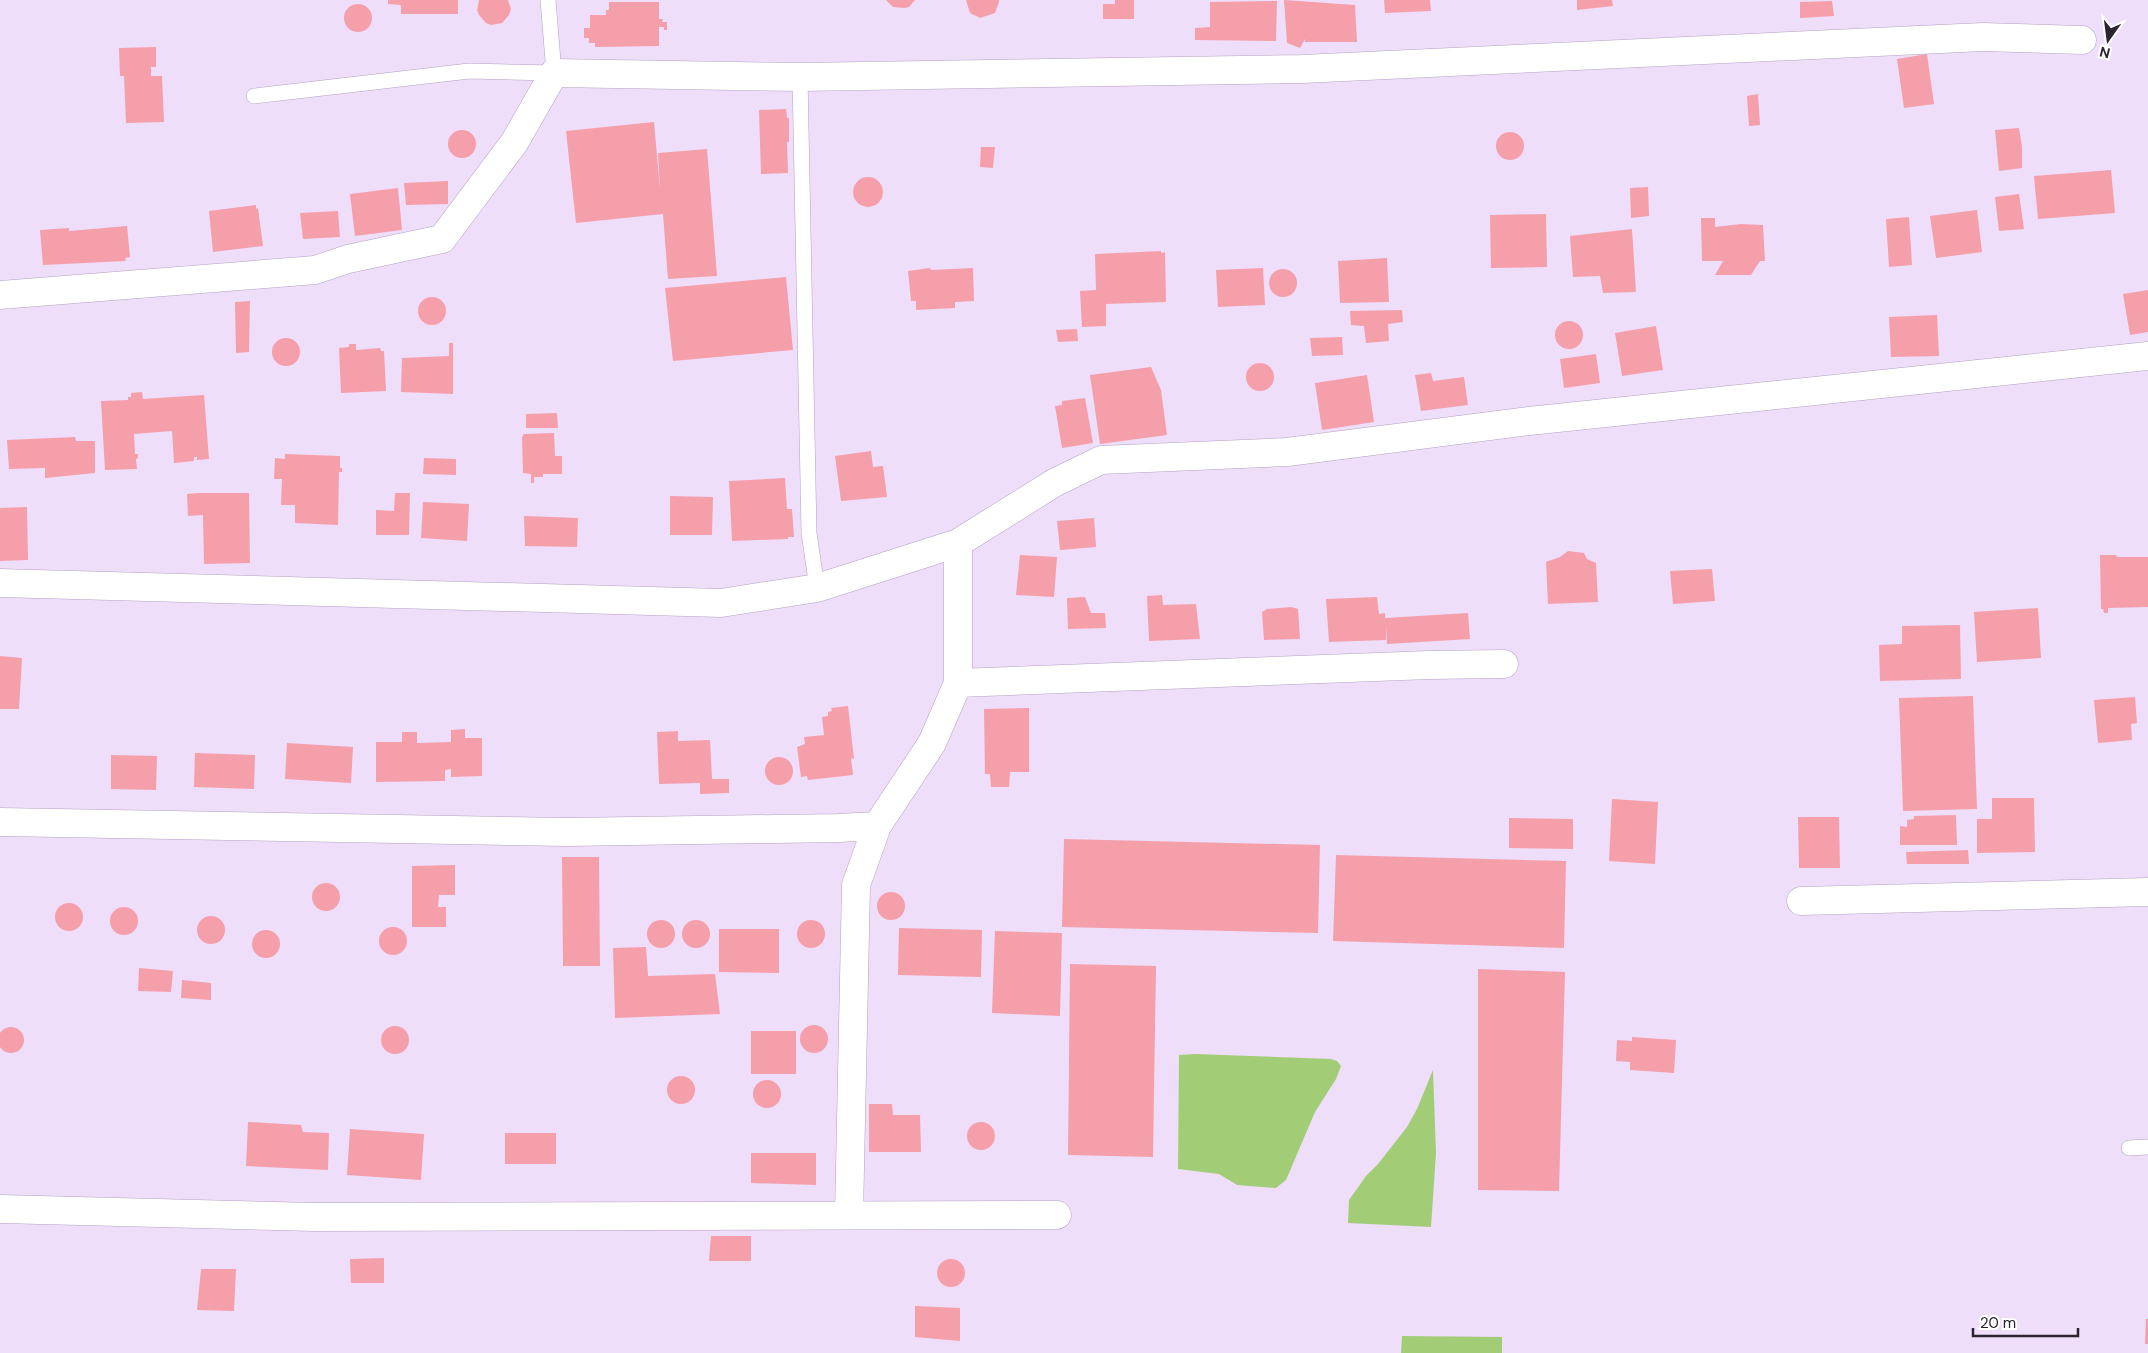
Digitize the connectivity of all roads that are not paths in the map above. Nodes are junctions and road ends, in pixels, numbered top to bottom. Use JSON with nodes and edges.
{"nodes":[{"id":1,"x":548,"y":0,"type":"edge"},
{"id":2,"x":2082,"y":40,"type":"dead end"},
{"id":3,"x":554,"y":73,"type":"junction"},
{"id":4,"x":800,"y":77,"type":"junction"},
{"id":5,"x":254,"y":96,"type":"dead end"},
{"id":6,"x":0,"y":296,"type":"edge"},
{"id":7,"x":2148,"y":356,"type":"edge"},
{"id":8,"x":958,"y":542,"type":"junction"},
{"id":9,"x":0,"y":583,"type":"edge"},
{"id":10,"x":817,"y":588,"type":"junction"},
{"id":11,"x":1504,"y":664,"type":"dead end"},
{"id":12,"x":958,"y":683,"type":"junction"},
{"id":13,"x":0,"y":822,"type":"edge"},
{"id":14,"x":877,"y":826,"type":"junction"},
{"id":15,"x":2148,"y":892,"type":"edge"},
{"id":16,"x":1801,"y":901,"type":"dead end"},
{"id":17,"x":2148,"y":1147,"type":"edge"},
{"id":18,"x":2130,"y":1148,"type":"dead end"},
{"id":19,"x":0,"y":1209,"type":"edge"},
{"id":20,"x":1057,"y":1214,"type":"dead end"},
{"id":21,"x":849,"y":1215,"type":"junction"}],
"edges":[{"from":1,"to":3,"type":"lane"},
{"from":2,"to":4,"type":"street"},
{"from":3,"to":4,"type":"street"},
{"from":3,"to":5,"type":"lane"},
{"from":3,"to":6,"type":"street"},
{"from":4,"to":10,"type":"lane"},
{"from":7,"to":8,"type":"street"},
{"from":8,"to":10,"type":"street"},
{"from":8,"to":12,"type":"street"},
{"from":9,"to":10,"type":"street"},
{"from":11,"to":12,"type":"street"},
{"from":12,"to":14,"type":"street"},
{"from":13,"to":14,"type":"street"},
{"from":14,"to":21,"type":"street"},
{"from":15,"to":16,"type":"street"},
{"from":17,"to":18,"type":"lane"},
{"from":19,"to":21,"type":"street"},
{"from":20,"to":21,"type":"street"}]}
